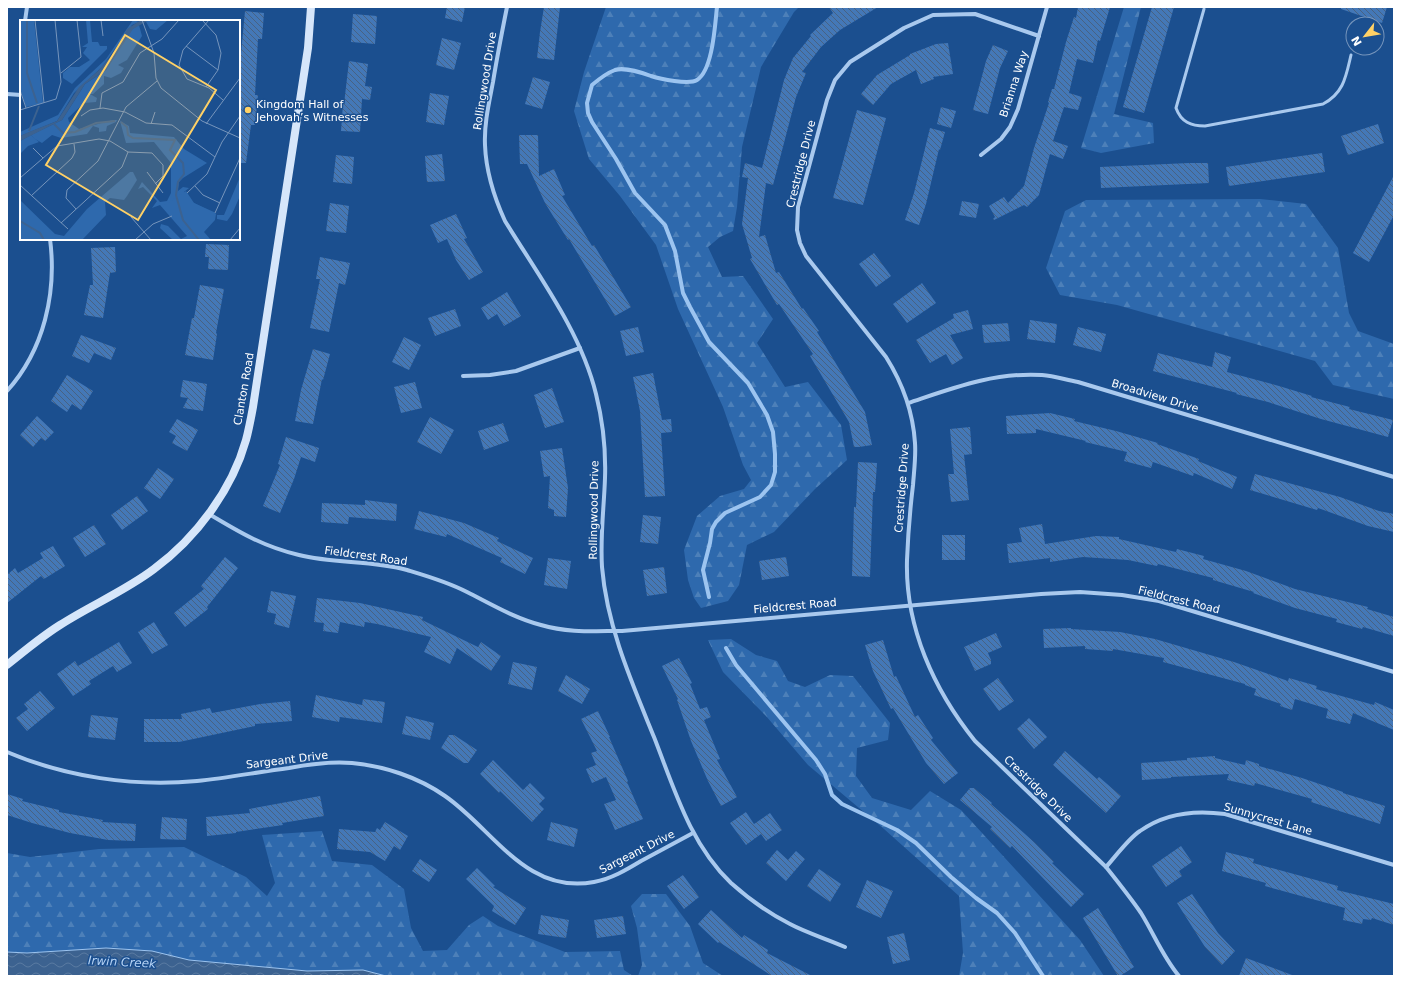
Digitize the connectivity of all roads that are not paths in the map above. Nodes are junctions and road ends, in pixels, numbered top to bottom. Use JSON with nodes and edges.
{"nodes":[{"id":1,"x":27,"y":7,"type":"edge"},
{"id":2,"x":312,"y":7,"type":"edge"},
{"id":3,"x":507,"y":7,"type":"edge"},
{"id":4,"x":1047,"y":7,"type":"edge"},
{"id":5,"x":1204,"y":9,"type":"dead end"},
{"id":6,"x":25,"y":20,"type":"edge"},
{"id":7,"x":1039,"y":36,"type":"junction"},
{"id":8,"x":1351,"y":56,"type":"edge"},
{"id":9,"x":7,"y":94,"type":"edge"},
{"id":10,"x":20,"y":95,"type":"edge"},
{"id":11,"x":981,"y":155,"type":"dead end"},
{"id":12,"x":50,"y":240,"type":"edge"},
{"id":13,"x":580,"y":348,"type":"junction"},
{"id":14,"x":463,"y":376,"type":"dead end"},
{"id":15,"x":7,"y":391,"type":"edge"},
{"id":16,"x":908,"y":403,"type":"junction"},
{"id":17,"x":1394,"y":477,"type":"edge"},
{"id":18,"x":208,"y":514,"type":"junction"},
{"id":19,"x":910,"y":605,"type":"junction"},
{"id":20,"x":614,"y":631,"type":"junction"},
{"id":21,"x":7,"y":665,"type":"edge"},
{"id":22,"x":1394,"y":672,"type":"edge"},
{"id":23,"x":7,"y":752,"type":"edge"},
{"id":24,"x":693,"y":833,"type":"junction"},
{"id":25,"x":1394,"y":865,"type":"edge"},
{"id":26,"x":1106,"y":867,"type":"junction"},
{"id":27,"x":845,"y":946,"type":"dead end"},
{"id":28,"x":1179,"y":976,"type":"edge"}],
"edges":[{"from":1,"to":6,"type":"street"},
{"from":2,"to":18,"type":"main road","name":"Clanton Road"},
{"from":3,"to":13,"type":"street","name":"Rollingwood Drive"},
{"from":4,"to":7,"type":"street","name":"Brianna Way"},
{"from":5,"to":8,"type":"lane"},
{"from":7,"to":11,"type":"street","name":"Brianna Way"},
{"from":7,"to":16,"type":"street","name":"Crestridge Drive"},
{"from":9,"to":10,"type":"street"},
{"from":12,"to":15,"type":"street"},
{"from":13,"to":14,"type":"street"},
{"from":13,"to":20,"type":"street","name":"Rollingwood Drive"},
{"from":16,"to":17,"type":"street","name":"Broadview Drive"},
{"from":16,"to":19,"type":"street","name":"Crestridge Drive"},
{"from":18,"to":20,"type":"street","name":"Fieldcrest Road"},
{"from":18,"to":21,"type":"main road","name":"Clanton Road"},
{"from":19,"to":20,"type":"street","name":"Fieldcrest Road"},
{"from":19,"to":22,"type":"street","name":"Fieldcrest Road"},
{"from":19,"to":26,"type":"street","name":"Crestridge Drive"},
{"from":20,"to":24,"type":"street","name":"Rollingwood Drive"},
{"from":23,"to":24,"type":"street","name":"Sargeant Drive"},
{"from":24,"to":27,"type":"street","name":"Rollingwood Drive"},
{"from":25,"to":26,"type":"street","name":"Sunnycrest Lane"},
{"from":26,"to":28,"type":"street","name":"Crestridge Drive"}]}
